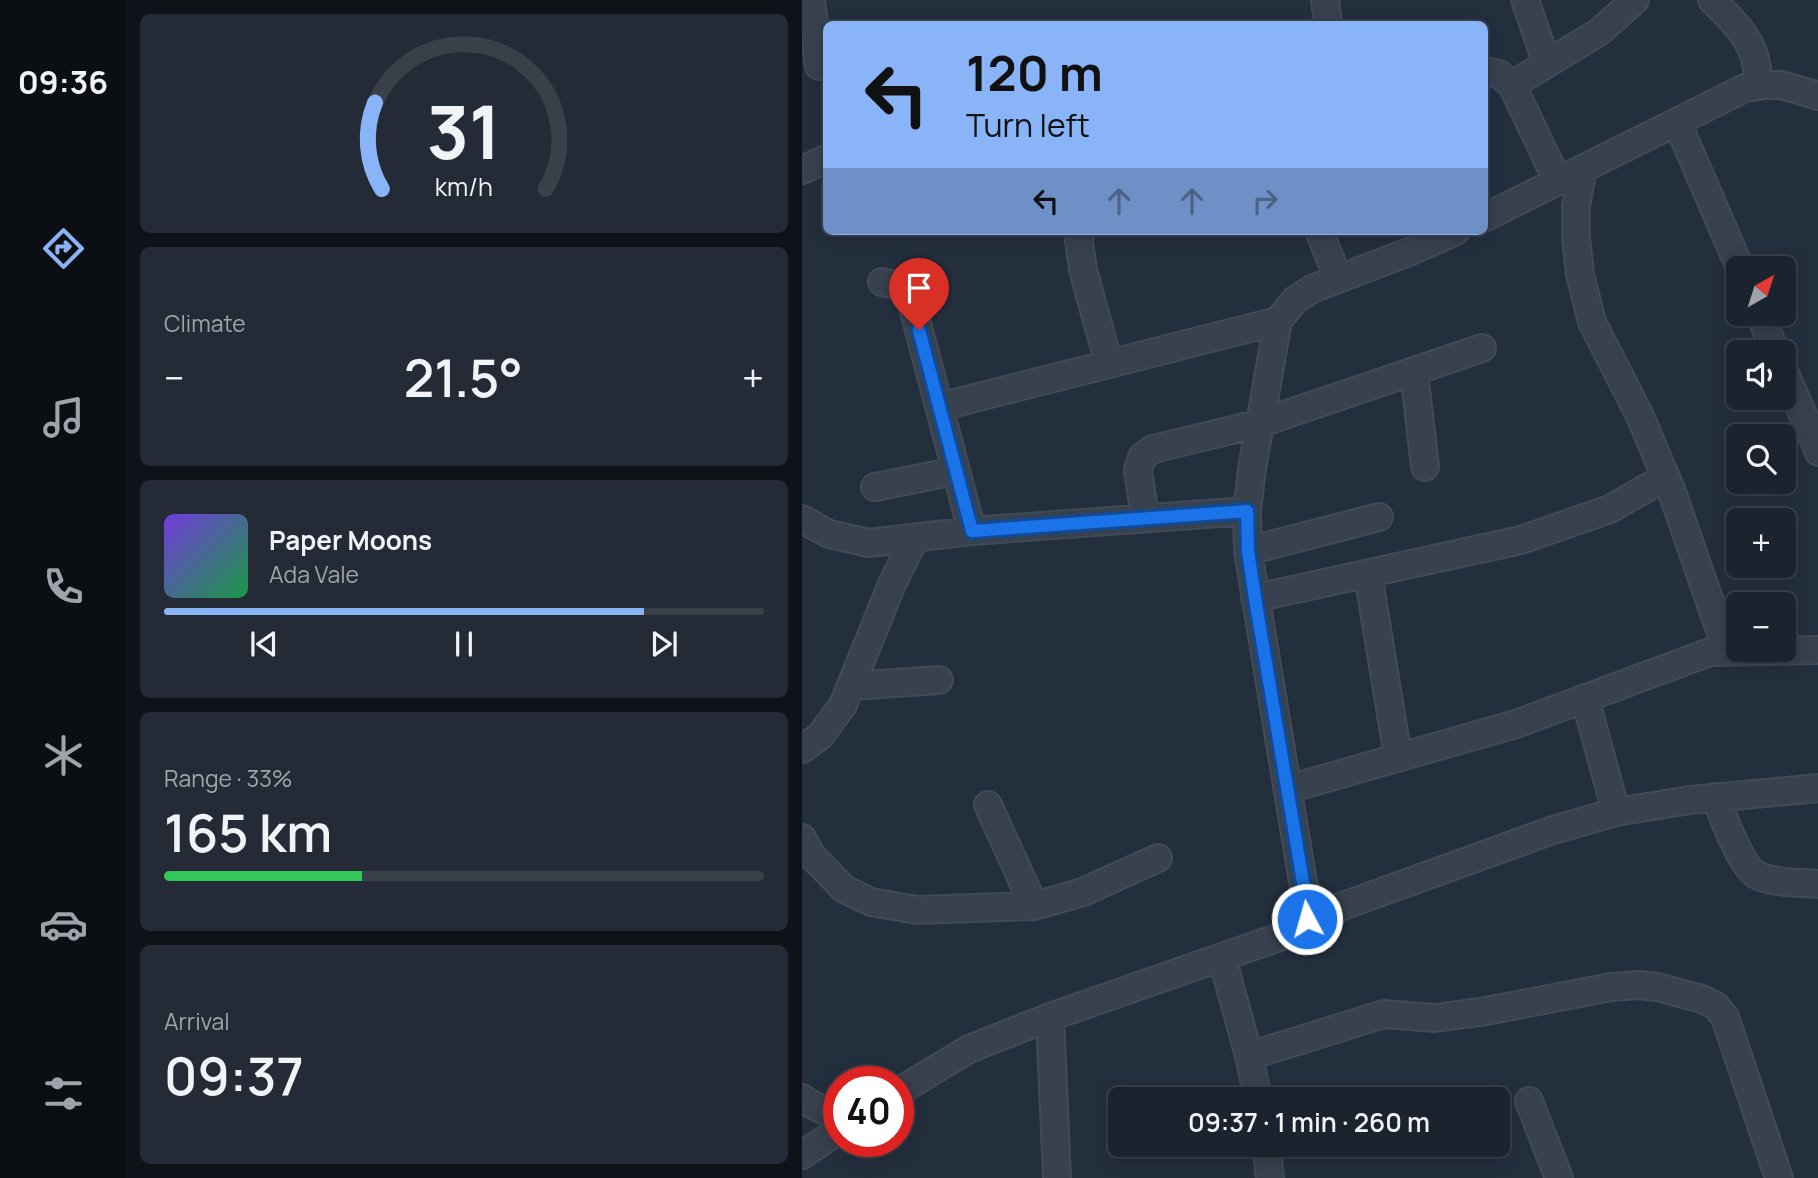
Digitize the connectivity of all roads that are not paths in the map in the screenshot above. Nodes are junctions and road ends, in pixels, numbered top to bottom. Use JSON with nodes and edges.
{"nodes":[{"id":1,"x":811,"y":0,"type":"edge"},
{"id":2,"x":1325,"y":0,"type":"edge"},
{"id":3,"x":1525,"y":0,"type":"edge"},
{"id":4,"x":1635,"y":0,"type":"edge"},
{"id":5,"x":1712,"y":0,"type":"edge"},
{"id":6,"x":1328,"y":21,"type":"edge"},
{"id":7,"x":1547,"y":64,"type":"junction"},
{"id":8,"x":816,"y":66,"type":"edge"},
{"id":9,"x":1488,"y":72,"type":"edge"},
{"id":10,"x":1512,"y":85,"type":"junction"},
{"id":11,"x":1759,"y":86,"type":"junction"},
{"id":12,"x":1819,"y":96,"type":"edge"},
{"id":13,"x":1677,"y":122,"type":"junction"},
{"id":14,"x":823,"y":160,"type":"edge"},
{"id":15,"x":1583,"y":169,"type":"junction"},
{"id":16,"x":802,"y":170,"type":"edge"},
{"id":17,"x":1558,"y":182,"type":"junction"},
{"id":18,"x":1488,"y":216,"type":"edge"},
{"id":19,"x":1080,"y":235,"type":"edge"},
{"id":20,"x":1321,"y":235,"type":"edge"},
{"id":21,"x":1447,"y":235,"type":"edge"},
{"id":22,"x":1735,"y":256,"type":"edge"},
{"id":23,"x":1338,"y":278,"type":"junction"},
{"id":24,"x":882,"y":282,"type":"dead end"},
{"id":25,"x":1278,"y":321,"type":"junction"},
{"id":26,"x":1482,"y":348,"type":"dead end"},
{"id":27,"x":1109,"y":364,"type":"junction"},
{"id":28,"x":1414,"y":371,"type":"junction"},
{"id":29,"x":1796,"y":399,"type":"edge"},
{"id":30,"x":939,"y":407,"type":"junction"},
{"id":31,"x":1261,"y":423,"type":"junction"},
{"id":32,"x":1819,"y":452,"type":"edge"},
{"id":33,"x":1425,"y":467,"type":"dead end"},
{"id":34,"x":956,"y":471,"type":"junction"},
{"id":35,"x":1666,"y":477,"type":"junction"},
{"id":36,"x":875,"y":487,"type":"dead end"},
{"id":37,"x":1247,"y":511,"type":"junction"},
{"id":38,"x":1379,"y":517,"type":"dead end"},
{"id":39,"x":1145,"y":518,"type":"junction"},
{"id":40,"x":802,"y":519,"type":"edge"},
{"id":41,"x":972,"y":531,"type":"junction"},
{"id":42,"x":915,"y":538,"type":"junction"},
{"id":43,"x":1248,"y":551,"type":"junction"},
{"id":44,"x":1368,"y":574,"type":"junction"},
{"id":45,"x":1255,"y":598,"type":"junction"},
{"id":46,"x":1726,"y":648,"type":"edge"},
{"id":47,"x":1796,"y":650,"type":"edge"},
{"id":48,"x":1819,"y":650,"type":"edge"},
{"id":49,"x":1726,"y":651,"type":"edge"},
{"id":50,"x":939,"y":680,"type":"dead end"},
{"id":51,"x":851,"y":686,"type":"junction"},
{"id":52,"x":1585,"y":698,"type":"junction"},
{"id":53,"x":802,"y":749,"type":"edge"},
{"id":54,"x":1398,"y":757,"type":"junction"},
{"id":55,"x":1819,"y":788,"type":"edge"},
{"id":56,"x":1288,"y":789,"type":"junction"},
{"id":57,"x":1714,"y":797,"type":"junction"},
{"id":58,"x":988,"y":805,"type":"dead end"},
{"id":59,"x":1616,"y":813,"type":"junction"},
{"id":60,"x":802,"y":838,"type":"edge"},
{"id":61,"x":1158,"y":858,"type":"dead end"},
{"id":62,"x":811,"y":869,"type":"edge"},
{"id":63,"x":1819,"y":884,"type":"edge"},
{"id":64,"x":1034,"y":906,"type":"junction"},
{"id":65,"x":1307,"y":919,"type":"junction"},
{"id":66,"x":1222,"y":958,"type":"junction"},
{"id":67,"x":1050,"y":1017,"type":"junction"},
{"id":68,"x":1249,"y":1056,"type":"junction"},
{"id":69,"x":914,"y":1082,"type":"edge"},
{"id":70,"x":1255,"y":1087,"type":"edge"},
{"id":71,"x":802,"y":1098,"type":"edge"},
{"id":72,"x":1529,"y":1101,"type":"dead end"},
{"id":73,"x":823,"y":1109,"type":"edge"},
{"id":74,"x":823,"y":1141,"type":"edge"},
{"id":75,"x":802,"y":1155,"type":"edge"},
{"id":76,"x":1268,"y":1157,"type":"edge"},
{"id":77,"x":1057,"y":1178,"type":"edge"},
{"id":78,"x":1270,"y":1178,"type":"edge"},
{"id":79,"x":1559,"y":1178,"type":"edge"},
{"id":80,"x":1780,"y":1178,"type":"edge"}],
"edges":[{"from":1,"to":8,"type":"street"},
{"from":2,"to":6,"type":"street"},
{"from":3,"to":7,"type":"street"},
{"from":4,"to":7,"type":"street"},
{"from":5,"to":11,"type":"street"},
{"from":7,"to":10,"type":"street"},
{"from":9,"to":10,"type":"street"},
{"from":10,"to":17,"type":"street"},
{"from":11,"to":12,"type":"street"},
{"from":11,"to":13,"type":"street"},
{"from":13,"to":15,"type":"street"},
{"from":13,"to":22,"type":"street"},
{"from":14,"to":16,"type":"street"},
{"from":15,"to":17,"type":"street"},
{"from":15,"to":35,"type":"street"},
{"from":17,"to":18,"type":"street"},
{"from":19,"to":27,"type":"street"},
{"from":20,"to":23,"type":"street"},
{"from":21,"to":23,"type":"street"},
{"from":23,"to":25,"type":"street"},
{"from":24,"to":30,"type":"street"},
{"from":25,"to":27,"type":"street"},
{"from":25,"to":31,"type":"street"},
{"from":26,"to":28,"type":"street"},
{"from":27,"to":30,"type":"street"},
{"from":28,"to":31,"type":"street"},
{"from":28,"to":33,"type":"street"},
{"from":29,"to":32,"type":"street"},
{"from":30,"to":34,"type":"street"},
{"from":31,"to":37,"type":"street"},
{"from":31,"to":39,"type":"street"},
{"from":34,"to":36,"type":"street"},
{"from":34,"to":41,"type":"street"},
{"from":35,"to":44,"type":"street"},
{"from":35,"to":46,"type":"street"},
{"from":37,"to":39,"type":"street"},
{"from":37,"to":43,"type":"street"},
{"from":38,"to":43,"type":"street"},
{"from":39,"to":41,"type":"street"},
{"from":40,"to":42,"type":"street"},
{"from":41,"to":42,"type":"street"},
{"from":42,"to":51,"type":"street"},
{"from":43,"to":45,"type":"street"},
{"from":44,"to":45,"type":"street"},
{"from":44,"to":54,"type":"street"},
{"from":45,"to":56,"type":"street"},
{"from":47,"to":48,"type":"street"},
{"from":49,"to":52,"type":"street"},
{"from":50,"to":51,"type":"street"},
{"from":51,"to":53,"type":"street"},
{"from":52,"to":54,"type":"street"},
{"from":52,"to":59,"type":"street"},
{"from":54,"to":56,"type":"street"},
{"from":55,"to":57,"type":"street"},
{"from":56,"to":65,"type":"street"},
{"from":57,"to":59,"type":"street"},
{"from":57,"to":63,"type":"street"},
{"from":58,"to":64,"type":"street"},
{"from":59,"to":65,"type":"street"},
{"from":60,"to":62,"type":"street"},
{"from":61,"to":64,"type":"street"},
{"from":62,"to":64,"type":"street"},
{"from":65,"to":66,"type":"street"},
{"from":66,"to":67,"type":"street"},
{"from":66,"to":68,"type":"street"},
{"from":67,"to":69,"type":"street"},
{"from":67,"to":77,"type":"street"},
{"from":68,"to":70,"type":"street"},
{"from":68,"to":80,"type":"street"},
{"from":71,"to":73,"type":"street"},
{"from":72,"to":79,"type":"street"},
{"from":74,"to":75,"type":"street"},
{"from":76,"to":78,"type":"street"}]}
